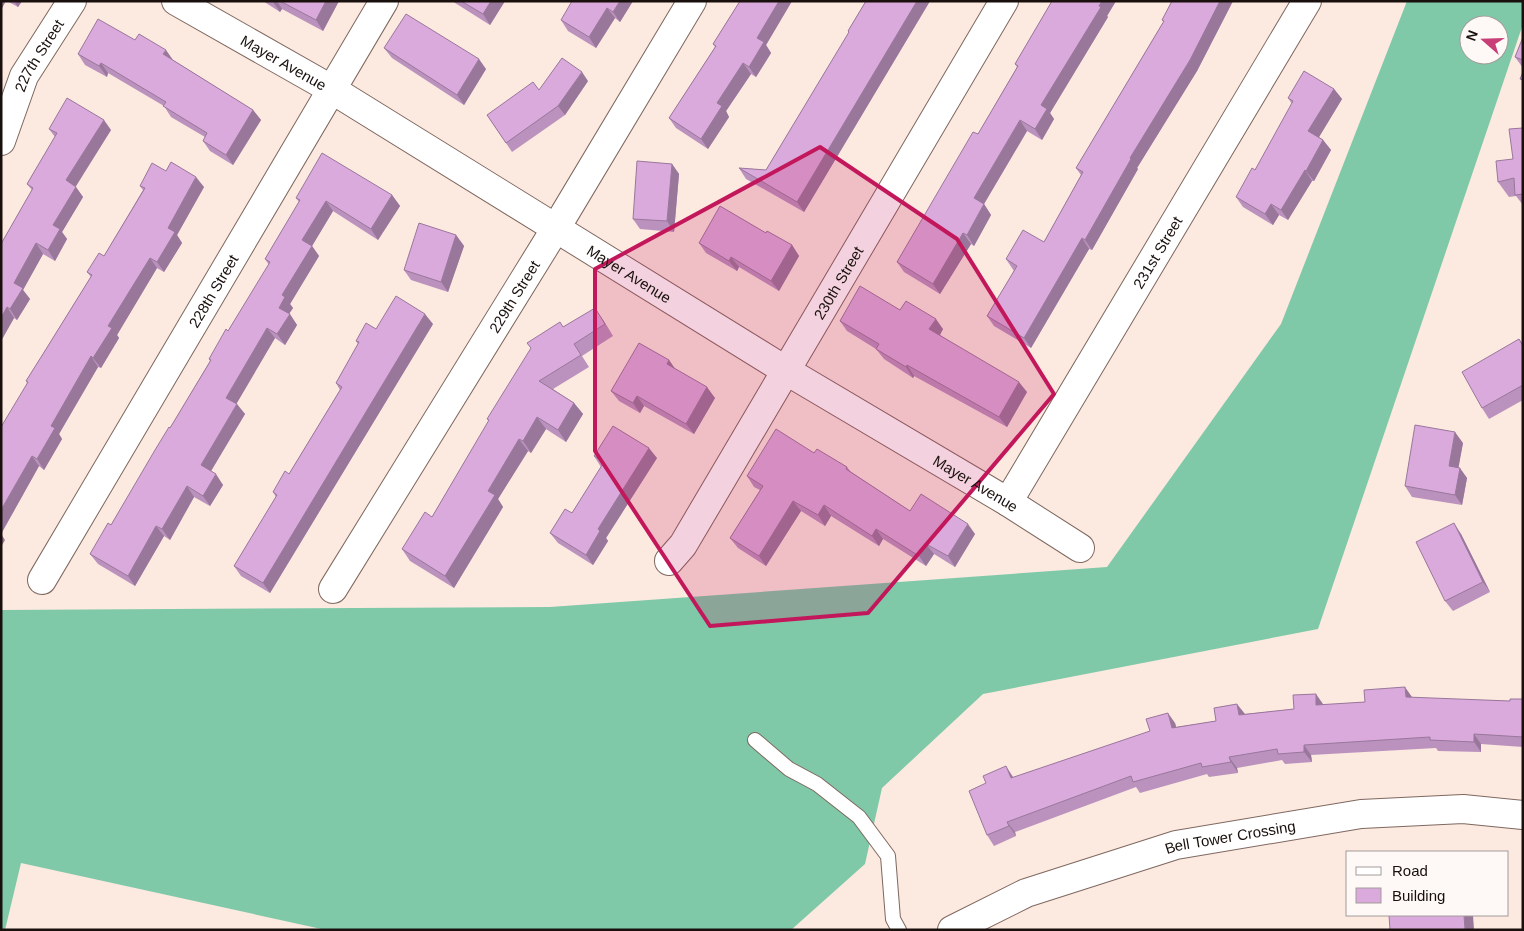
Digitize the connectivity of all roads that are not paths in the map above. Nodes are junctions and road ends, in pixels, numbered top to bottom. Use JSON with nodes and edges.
{"nodes":[{"id":1,"x":72,"y":1,"type":"edge"},
{"id":2,"x":176,"y":1,"type":"edge"},
{"id":3,"x":384,"y":1,"type":"edge"},
{"id":4,"x":692,"y":1,"type":"edge"},
{"id":5,"x":1004,"y":1,"type":"edge"},
{"id":6,"x":1307,"y":1,"type":"edge"},
{"id":7,"x":331,"y":88,"type":"junction"},
{"id":8,"x":1,"y":140,"type":"edge"},
{"id":9,"x":556,"y":228,"type":"junction"},
{"id":10,"x":785,"y":370,"type":"junction"},
{"id":11,"x":1008,"y":502,"type":"junction"},
{"id":12,"x":1080,"y":548,"type":"dead end"},
{"id":13,"x":669,"y":561,"type":"dead end"},
{"id":14,"x":42,"y":580,"type":"dead end"},
{"id":15,"x":333,"y":589,"type":"dead end"},
{"id":16,"x":755,"y":740,"type":"dead end"},
{"id":17,"x":1523,"y":815,"type":"edge"},
{"id":18,"x":899,"y":930,"type":"edge"},
{"id":19,"x":952,"y":930,"type":"edge"}],
"edges":[{"from":1,"to":8,"type":"street","name":"227th Street"},
{"from":2,"to":7,"type":"street","name":"Mayer Avenue"},
{"from":3,"to":7,"type":"street","name":"228th Street"},
{"from":4,"to":9,"type":"street","name":"229th Street"},
{"from":5,"to":10,"type":"street","name":"230th Street"},
{"from":6,"to":11,"type":"street","name":"231st Street"},
{"from":7,"to":9,"type":"street","name":"Mayer Avenue"},
{"from":7,"to":14,"type":"street","name":"228th Street"},
{"from":9,"to":10,"type":"street","name":"Mayer Avenue"},
{"from":9,"to":15,"type":"street","name":"229th Street"},
{"from":10,"to":11,"type":"street","name":"Mayer Avenue"},
{"from":10,"to":13,"type":"street","name":"230th Street"},
{"from":11,"to":12,"type":"street","name":"Mayer Avenue"},
{"from":16,"to":18,"type":"lane"},
{"from":17,"to":19,"type":"street","name":"Bell Tower Crossing"}]}
